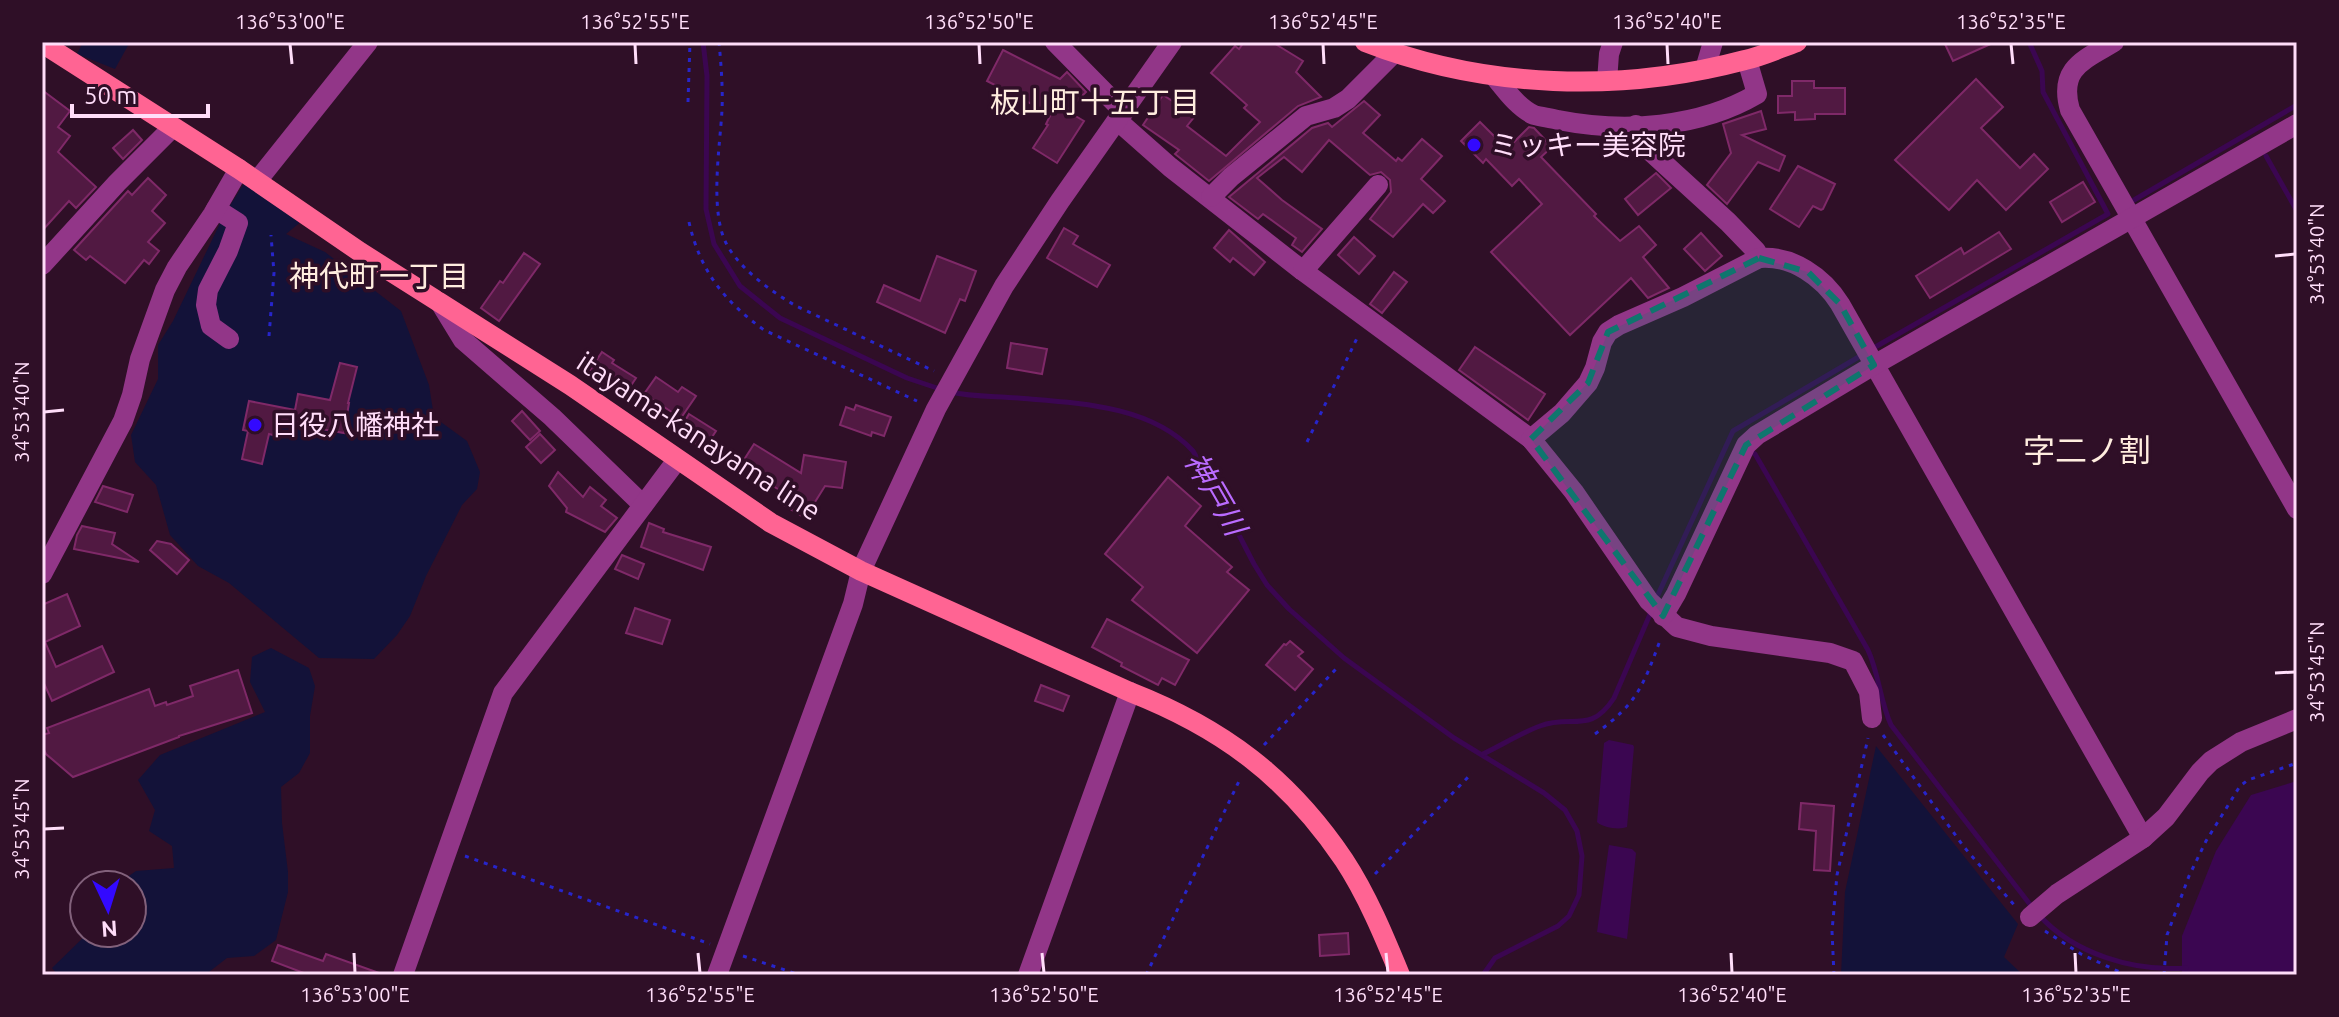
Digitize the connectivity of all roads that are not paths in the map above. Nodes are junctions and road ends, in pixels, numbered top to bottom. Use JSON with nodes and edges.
{"nodes":[{"id":1,"x":368,"y":42,"type":"edge"},
{"id":2,"x":1055,"y":42,"type":"edge"},
{"id":3,"x":1172,"y":42,"type":"edge"},
{"id":4,"x":1365,"y":42,"type":"edge"},
{"id":5,"x":1613,"y":42,"type":"edge"},
{"id":6,"x":1713,"y":42,"type":"edge"},
{"id":7,"x":1797,"y":42,"type":"edge"},
{"id":8,"x":2114,"y":42,"type":"edge"},
{"id":9,"x":42,"y":43,"type":"edge"},
{"id":10,"x":1403,"y":50,"type":"edge"},
{"id":11,"x":1747,"y":60,"type":"junction"},
{"id":12,"x":1705,"y":69,"type":"junction"},
{"id":13,"x":1494,"y":76,"type":"junction"},
{"id":14,"x":1607,"y":81,"type":"junction"},
{"id":15,"x":1121,"y":116,"type":"junction"},
{"id":16,"x":2297,"y":124,"type":"edge"},
{"id":17,"x":1636,"y":125,"type":"junction"},
{"id":18,"x":172,"y":128,"type":"junction"},
{"id":19,"x":239,"y":169,"type":"junction"},
{"id":20,"x":257,"y":181,"type":"junction"},
{"id":21,"x":1378,"y":185,"type":"dead end"},
{"id":22,"x":1211,"y":197,"type":"junction"},
{"id":23,"x":216,"y":209,"type":"junction"},
{"id":24,"x":2132,"y":219,"type":"junction"},
{"id":25,"x":1759,"y":258,"type":"junction"},
{"id":26,"x":42,"y":265,"type":"edge"},
{"id":27,"x":1303,"y":271,"type":"junction"},
{"id":28,"x":441,"y":304,"type":"junction"},
{"id":29,"x":229,"y":339,"type":"dead end"},
{"id":30,"x":1870,"y":357,"type":"junction"},
{"id":31,"x":1531,"y":439,"type":"junction"},
{"id":32,"x":677,"y":460,"type":"junction"},
{"id":33,"x":643,"y":505,"type":"junction"},
{"id":34,"x":2297,"y":509,"type":"edge"},
{"id":35,"x":48,"y":544,"type":"edge"},
{"id":36,"x":861,"y":571,"type":"junction"},
{"id":37,"x":42,"y":574,"type":"edge"},
{"id":38,"x":1660,"y":612,"type":"junction"},
{"id":39,"x":1130,"y":692,"type":"junction"},
{"id":40,"x":1872,"y":718,"type":"road end"},
{"id":41,"x":2297,"y":719,"type":"edge"},
{"id":42,"x":2143,"y":838,"type":"junction"},
{"id":43,"x":2030,"y":917,"type":"road end"},
{"id":44,"x":403,"y":975,"type":"edge"},
{"id":45,"x":717,"y":975,"type":"edge"},
{"id":46,"x":1028,"y":975,"type":"edge"},
{"id":47,"x":1400,"y":975,"type":"edge"}],
"edges":[{"from":1,"to":20,"type":"street"},
{"from":2,"to":15,"type":"street"},
{"from":3,"to":15,"type":"street"},
{"from":4,"to":10,"type":"main road"},
{"from":5,"to":14,"type":"street"},
{"from":6,"to":12,"type":"street"},
{"from":7,"to":11,"type":"main road"},
{"from":8,"to":24,"type":"street"},
{"from":9,"to":18,"type":"main road","name":"itayama-kanayama line"},
{"from":10,"to":13,"type":"main road"},
{"from":10,"to":22,"type":"street"},
{"from":11,"to":12,"type":"main road"},
{"from":11,"to":17,"type":"street"},
{"from":12,"to":14,"type":"main road"},
{"from":13,"to":14,"type":"main road"},
{"from":13,"to":17,"type":"street"},
{"from":15,"to":22,"type":"street"},
{"from":15,"to":36,"type":"street"},
{"from":16,"to":24,"type":"street"},
{"from":17,"to":25,"type":"street"},
{"from":18,"to":19,"type":"main road","name":"itayama-kanayama line"},
{"from":18,"to":26,"type":"street"},
{"from":19,"to":20,"type":"main road","name":"itayama-kanayama line"},
{"from":19,"to":23,"type":"street"},
{"from":20,"to":28,"type":"main road","name":"itayama-kanayama line"},
{"from":21,"to":27,"type":"street"},
{"from":22,"to":27,"type":"street"},
{"from":23,"to":29,"type":"street"},
{"from":23,"to":35,"type":"street"},
{"from":24,"to":30,"type":"street"},
{"from":24,"to":34,"type":"street"},
{"from":25,"to":30,"type":"street"},
{"from":25,"to":31,"type":"street"},
{"from":27,"to":31,"type":"street"},
{"from":28,"to":32,"type":"main road","name":"itayama-kanayama line"},
{"from":28,"to":33,"type":"street"},
{"from":30,"to":38,"type":"street"},
{"from":30,"to":42,"type":"street"},
{"from":31,"to":38,"type":"street"},
{"from":32,"to":33,"type":"street"},
{"from":32,"to":36,"type":"main road","name":"itayama-kanayama line"},
{"from":33,"to":44,"type":"street"},
{"from":35,"to":37,"type":"street"},
{"from":36,"to":39,"type":"main road","name":"itayama-kanayama line"},
{"from":36,"to":45,"type":"street"},
{"from":38,"to":40,"type":"street"},
{"from":39,"to":46,"type":"street"},
{"from":39,"to":47,"type":"main road","name":"itayama-kanayama line"},
{"from":41,"to":42,"type":"street"},
{"from":42,"to":43,"type":"street"}]}
